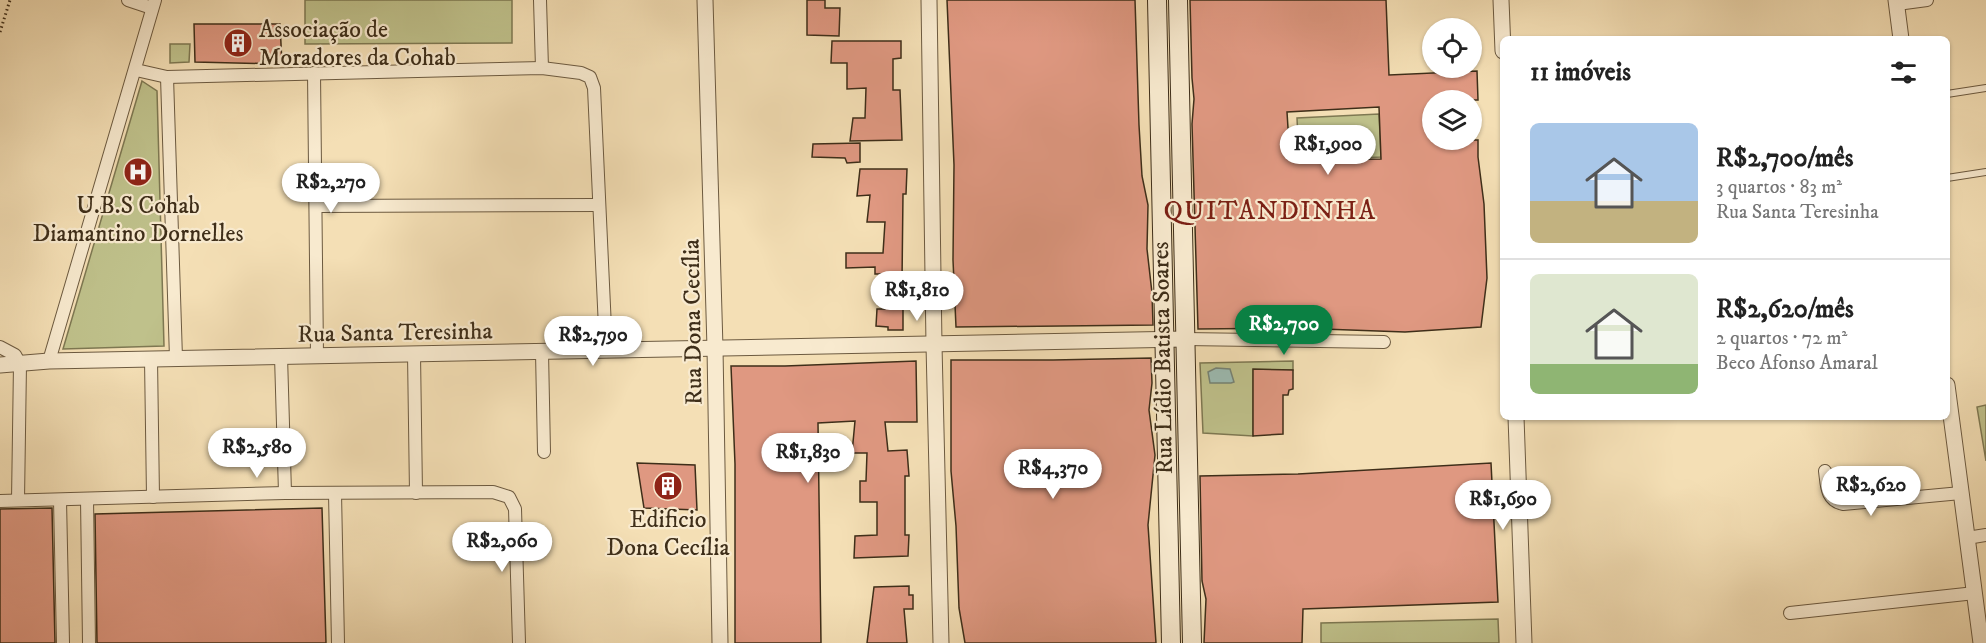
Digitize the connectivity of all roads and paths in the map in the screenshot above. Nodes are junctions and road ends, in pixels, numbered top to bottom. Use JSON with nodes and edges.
{"nodes":[{"id":1,"x":10,"y":0,"type":"edge"},
{"id":2,"x":128,"y":0,"type":"edge"},
{"id":3,"x":540,"y":0,"type":"edge"},
{"id":4,"x":705,"y":0,"type":"edge"},
{"id":5,"x":929,"y":0,"type":"edge"},
{"id":6,"x":1157,"y":0,"type":"edge"},
{"id":7,"x":1178,"y":0,"type":"edge"},
{"id":8,"x":1501,"y":0,"type":"edge"},
{"id":9,"x":1927,"y":0,"type":"edge"},
{"id":10,"x":1896,"y":2,"type":"edge"},
{"id":11,"x":153,"y":4,"type":"edge"},
{"id":12,"x":0,"y":32,"type":"edge"},
{"id":13,"x":1502,"y":36,"type":"edge"},
{"id":14,"x":1901,"y":36,"type":"edge"},
{"id":15,"x":542,"y":68,"type":"junction"},
{"id":16,"x":136,"y":70,"type":"junction"},
{"id":17,"x":314,"y":73,"type":"junction"},
{"id":18,"x":167,"y":77,"type":"junction"},
{"id":19,"x":1986,"y":88,"type":"edge"},
{"id":20,"x":1950,"y":94,"type":"edge"},
{"id":21,"x":1181,"y":141,"type":"junction"},
{"id":22,"x":1160,"y":142,"type":"junction"},
{"id":23,"x":1986,"y":172,"type":"edge"},
{"id":24,"x":1950,"y":178,"type":"edge"},
{"id":25,"x":316,"y":206,"type":"junction"},
{"id":26,"x":598,"y":206,"type":"junction"},
{"id":27,"x":1164,"y":339,"type":"junction"},
{"id":28,"x":1185,"y":339,"type":"junction"},
{"id":29,"x":1384,"y":342,"type":"dead end"},
{"id":30,"x":934,"y":345,"type":"junction"},
{"id":31,"x":0,"y":347,"type":"edge"},
{"id":32,"x":716,"y":348,"type":"junction"},
{"id":33,"x":606,"y":350,"type":"junction"},
{"id":34,"x":542,"y":352,"type":"junction"},
{"id":35,"x":414,"y":354,"type":"junction"},
{"id":36,"x":317,"y":356,"type":"junction"},
{"id":37,"x":281,"y":357,"type":"junction"},
{"id":38,"x":176,"y":358,"type":"junction"},
{"id":39,"x":151,"y":359,"type":"junction"},
{"id":40,"x":49,"y":361,"type":"junction"},
{"id":41,"x":20,"y":364,"type":"junction"},
{"id":42,"x":0,"y":365,"type":"edge"},
{"id":43,"x":1950,"y":408,"type":"edge"},
{"id":44,"x":1516,"y":420,"type":"edge"},
{"id":45,"x":544,"y":452,"type":"dead end"},
{"id":46,"x":1825,"y":471,"type":"dead end"},
{"id":47,"x":285,"y":493,"type":"junction"},
{"id":48,"x":334,"y":493,"type":"junction"},
{"id":49,"x":416,"y":493,"type":"junction"},
{"id":50,"x":1961,"y":493,"type":"junction"},
{"id":51,"x":153,"y":497,"type":"junction"},
{"id":52,"x":87,"y":499,"type":"junction"},
{"id":53,"x":18,"y":500,"type":"junction"},
{"id":54,"x":60,"y":500,"type":"junction"},
{"id":55,"x":0,"y":501,"type":"edge"},
{"id":56,"x":1168,"y":528,"type":"junction"},
{"id":57,"x":1189,"y":529,"type":"junction"},
{"id":58,"x":1986,"y":535,"type":"edge"},
{"id":59,"x":1967,"y":538,"type":"junction"},
{"id":60,"x":1974,"y":593,"type":"junction"},
{"id":61,"x":1170,"y":598,"type":"junction"},
{"id":62,"x":1191,"y":598,"type":"junction"},
{"id":63,"x":1790,"y":613,"type":"dead end"},
{"id":64,"x":63,"y":643,"type":"edge"},
{"id":65,"x":88,"y":643,"type":"edge"},
{"id":66,"x":338,"y":643,"type":"edge"},
{"id":67,"x":519,"y":643,"type":"edge"},
{"id":68,"x":720,"y":643,"type":"edge"},
{"id":69,"x":941,"y":643,"type":"edge"},
{"id":70,"x":1171,"y":643,"type":"edge"},
{"id":71,"x":1192,"y":643,"type":"edge"},
{"id":72,"x":1524,"y":643,"type":"edge"},
{"id":73,"x":1981,"y":643,"type":"edge"}],
"edges":[{"from":1,"to":12,"type":"path"},
{"from":2,"to":11,"type":"street"},
{"from":3,"to":15,"type":"street"},
{"from":4,"to":32,"type":"street","name":"Rua Dona Cecília"},
{"from":5,"to":30,"type":"street"},
{"from":6,"to":22,"type":"main road","name":"Rua Lídio Batista Soares"},
{"from":7,"to":21,"type":"main road","name":"Rua Lídio Batista Soares"},
{"from":8,"to":13,"type":"street"},
{"from":9,"to":10,"type":"street"},
{"from":10,"to":14,"type":"street"},
{"from":11,"to":16,"type":"street"},
{"from":15,"to":17,"type":"street"},
{"from":15,"to":26,"type":"street"},
{"from":16,"to":18,"type":"street"},
{"from":16,"to":40,"type":"street"},
{"from":17,"to":18,"type":"street"},
{"from":17,"to":25,"type":"street"},
{"from":18,"to":38,"type":"street"},
{"from":19,"to":20,"type":"lane"},
{"from":21,"to":22,"type":"main road"},
{"from":21,"to":28,"type":"main road","name":"Rua Lídio Batista Soares"},
{"from":22,"to":27,"type":"main road","name":"Rua Lídio Batista Soares"},
{"from":23,"to":24,"type":"lane"},
{"from":25,"to":26,"type":"street"},
{"from":25,"to":36,"type":"street"},
{"from":26,"to":33,"type":"street"},
{"from":27,"to":28,"type":"street","name":"Rua Santa Teresinha"},
{"from":27,"to":30,"type":"street","name":"Rua Santa Teresinha"},
{"from":27,"to":56,"type":"main road","name":"Rua Lídio Batista Soares"},
{"from":28,"to":29,"type":"street","name":"Rua Santa Teresinha"},
{"from":28,"to":57,"type":"main road","name":"Rua Lídio Batista Soares"},
{"from":30,"to":32,"type":"street","name":"Rua Santa Teresinha"},
{"from":30,"to":69,"type":"street"},
{"from":31,"to":41,"type":"street"},
{"from":32,"to":33,"type":"street","name":"Rua Santa Teresinha"},
{"from":32,"to":68,"type":"street","name":"Rua Dona Cecília"},
{"from":33,"to":34,"type":"street","name":"Rua Santa Teresinha"},
{"from":34,"to":35,"type":"street","name":"Rua Santa Teresinha"},
{"from":34,"to":45,"type":"street"},
{"from":35,"to":36,"type":"street","name":"Rua Santa Teresinha"},
{"from":35,"to":49,"type":"street"},
{"from":36,"to":37,"type":"street","name":"Rua Santa Teresinha"},
{"from":37,"to":38,"type":"street","name":"Rua Santa Teresinha"},
{"from":37,"to":47,"type":"street"},
{"from":38,"to":39,"type":"street","name":"Rua Santa Teresinha"},
{"from":39,"to":40,"type":"street","name":"Rua Santa Teresinha"},
{"from":39,"to":51,"type":"street"},
{"from":40,"to":41,"type":"street","name":"Rua Santa Teresinha"},
{"from":41,"to":42,"type":"street","name":"Rua Santa Teresinha"},
{"from":41,"to":53,"type":"street"},
{"from":43,"to":50,"type":"street"},
{"from":44,"to":72,"type":"street"},
{"from":46,"to":50,"type":"street"},
{"from":47,"to":48,"type":"street"},
{"from":47,"to":51,"type":"street"},
{"from":48,"to":49,"type":"street"},
{"from":48,"to":66,"type":"street"},
{"from":49,"to":67,"type":"street"},
{"from":50,"to":59,"type":"street"},
{"from":51,"to":52,"type":"street"},
{"from":52,"to":54,"type":"street"},
{"from":52,"to":65,"type":"street"},
{"from":53,"to":54,"type":"street"},
{"from":53,"to":55,"type":"street"},
{"from":54,"to":64,"type":"street"},
{"from":56,"to":57,"type":"main road"},
{"from":56,"to":61,"type":"main road","name":"Rua Lídio Batista Soares"},
{"from":57,"to":62,"type":"main road","name":"Rua Lídio Batista Soares"},
{"from":58,"to":59,"type":"street"},
{"from":59,"to":60,"type":"street"},
{"from":60,"to":63,"type":"street"},
{"from":60,"to":73,"type":"street"},
{"from":61,"to":62,"type":"main road"},
{"from":61,"to":70,"type":"main road","name":"Rua Lídio Batista Soares"},
{"from":62,"to":71,"type":"main road","name":"Rua Lídio Batista Soares"}]}
